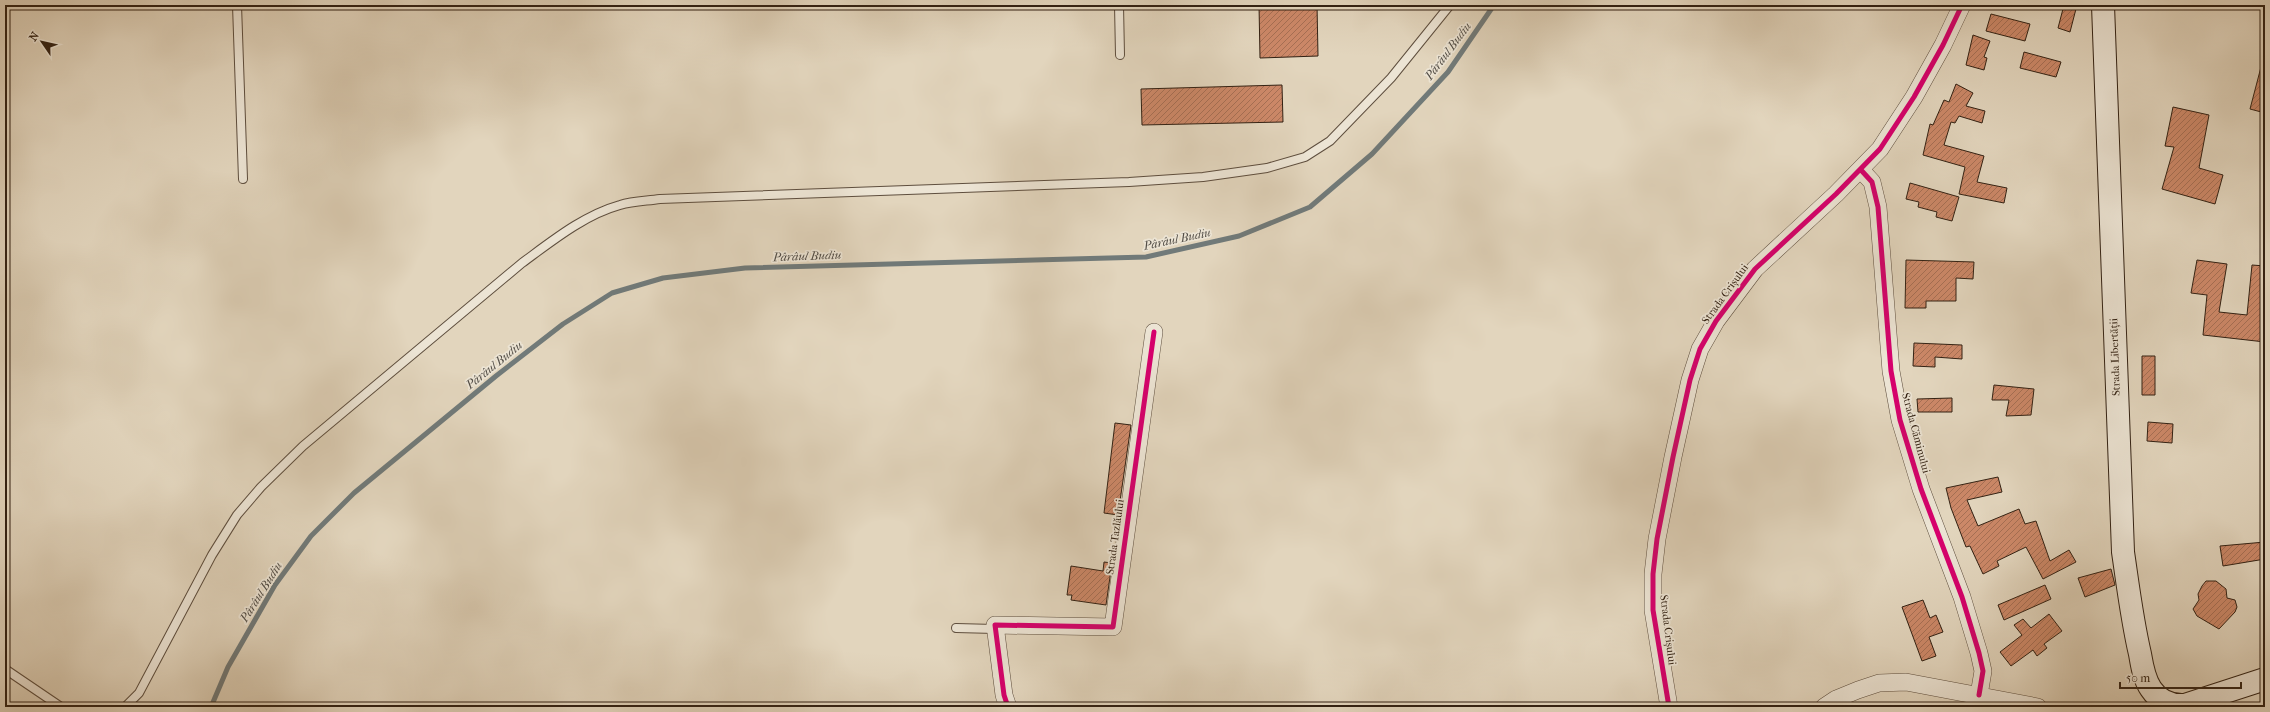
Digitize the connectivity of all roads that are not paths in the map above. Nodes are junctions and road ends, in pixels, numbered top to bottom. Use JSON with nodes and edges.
{"nodes":[{"id":1,"x":237,"y":5,"type":"edge"},
{"id":2,"x":1119,"y":5,"type":"edge"},
{"id":3,"x":1450,"y":5,"type":"edge"},
{"id":4,"x":1962,"y":5,"type":"edge"},
{"id":5,"x":2103,"y":5,"type":"edge"},
{"id":6,"x":1120,"y":55,"type":"dead end"},
{"id":7,"x":1861,"y":170,"type":"junction"},
{"id":8,"x":243,"y":179,"type":"dead end"},
{"id":9,"x":1154,"y":332,"type":"dead end"},
{"id":10,"x":995,"y":627,"type":"junction"},
{"id":11,"x":956,"y":628,"type":"dead end"},
{"id":12,"x":5,"y":670,"type":"edge"},
{"id":13,"x":2265,"y":679,"type":"edge"},
{"id":14,"x":1979,"y":695,"type":"junction"},
{"id":15,"x":2158,"y":704,"type":"edge"},
{"id":16,"x":61,"y":707,"type":"edge"},
{"id":17,"x":126,"y":707,"type":"edge"},
{"id":18,"x":1008,"y":707,"type":"edge"},
{"id":19,"x":1669,"y":707,"type":"edge"},
{"id":20,"x":1824,"y":707,"type":"edge"},
{"id":21,"x":2038,"y":707,"type":"edge"}],
"edges":[{"from":1,"to":8,"type":"lane"},
{"from":2,"to":6,"type":"lane"},
{"from":3,"to":17,"type":"lane"},
{"from":4,"to":7,"type":"street","name":"Strada Crișului"},
{"from":5,"to":15,"type":"main road","name":"Strada Libertății"},
{"from":7,"to":14,"type":"street","name":"Strada Căminului"},
{"from":7,"to":19,"type":"street","name":"Strada Crișului"},
{"from":9,"to":10,"type":"street","name":"Strada Tazlăului"},
{"from":10,"to":11,"type":"lane"},
{"from":10,"to":18,"type":"street"},
{"from":12,"to":16,"type":"lane"},
{"from":13,"to":15,"type":"main road"},
{"from":14,"to":20,"type":"street"},
{"from":14,"to":21,"type":"street"}]}
